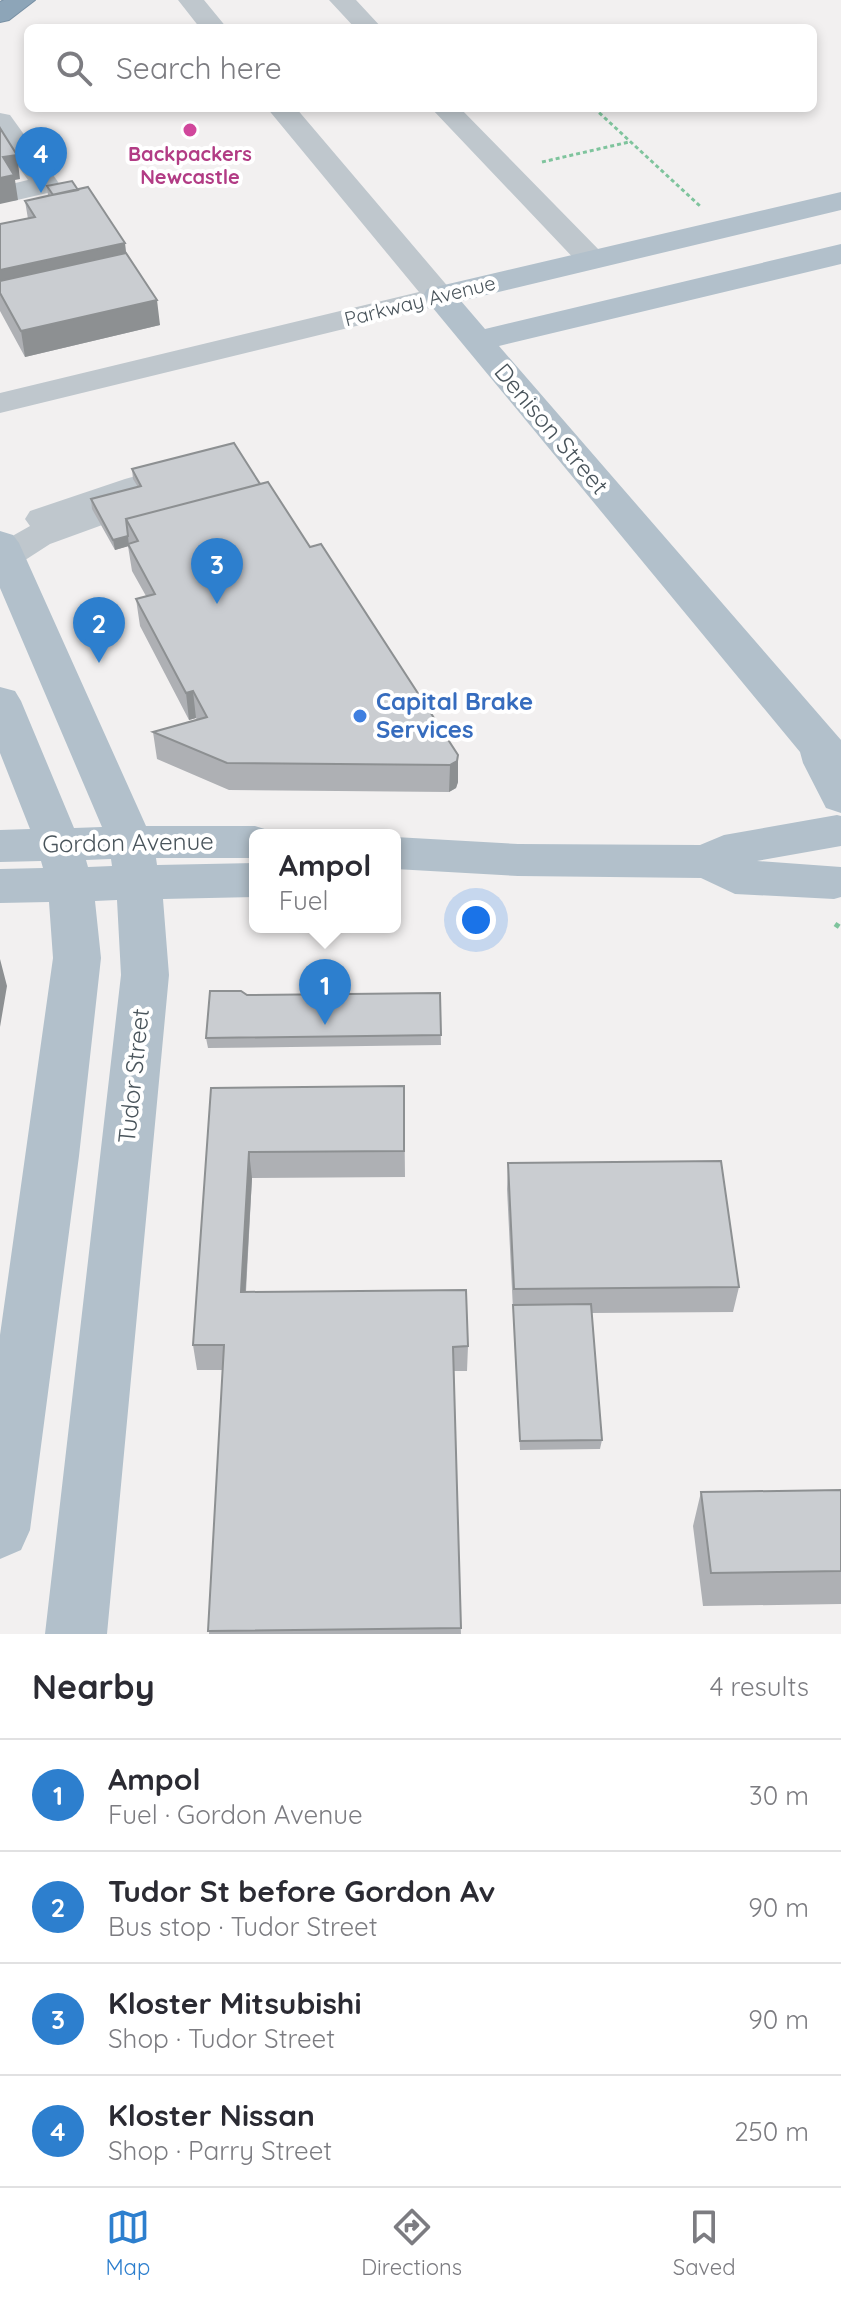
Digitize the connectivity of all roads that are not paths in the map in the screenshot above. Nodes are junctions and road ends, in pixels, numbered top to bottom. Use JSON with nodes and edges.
{"nodes":[{"id":1,"x":22,"y":0,"type":"edge"},
{"id":2,"x":191,"y":0,"type":"edge"},
{"id":3,"x":342,"y":0,"type":"edge"},
{"id":4,"x":0,"y":14,"type":"edge"},
{"id":5,"x":211,"y":24,"type":"edge"},
{"id":6,"x":365,"y":24,"type":"edge"},
{"id":7,"x":295,"y":112,"type":"edge"},
{"id":8,"x":449,"y":112,"type":"edge"},
{"id":9,"x":0,"y":121,"type":"edge"},
{"id":10,"x":13,"y":192,"type":"edge"},
{"id":11,"x":841,"y":201,"type":"edge"},
{"id":12,"x":841,"y":254,"type":"edge"},
{"id":13,"x":592,"y":260,"type":"junction"},
{"id":14,"x":439,"y":296,"type":"junction"},
{"id":15,"x":477,"y":341,"type":"junction"},
{"id":16,"x":0,"y":403,"type":"edge"},
{"id":17,"x":43,"y":519,"type":"dead end"},
{"id":18,"x":3,"y":550,"type":"edge"},
{"id":19,"x":0,"y":701,"type":"edge"},
{"id":20,"x":831,"y":753,"type":"edge"},
{"id":21,"x":840,"y":818,"type":"edge"},
{"id":22,"x":249,"y":843,"type":"edge"},
{"id":23,"x":0,"y":846,"type":"edge"},
{"id":24,"x":401,"y":854,"type":"edge"},
{"id":25,"x":455,"y":858,"type":"junction"},
{"id":26,"x":709,"y":862,"type":"junction"},
{"id":27,"x":135,"y":863,"type":"junction"},
{"id":28,"x":65,"y":865,"type":"junction"},
{"id":29,"x":401,"y":867,"type":"edge"},
{"id":30,"x":249,"y":879,"type":"edge"},
{"id":31,"x":0,"y":886,"type":"edge"},
{"id":32,"x":838,"y":906,"type":"edge"},
{"id":33,"x":2,"y":1496,"type":"edge"},
{"id":34,"x":76,"y":1634,"type":"edge"}],
"edges":[{"from":1,"to":4,"type":"highway"},
{"from":2,"to":5,"type":"street"},
{"from":3,"to":6,"type":"street"},
{"from":7,"to":14,"type":"street","name":"Denison Street"},
{"from":8,"to":13,"type":"street"},
{"from":9,"to":10,"type":"street"},
{"from":11,"to":13,"type":"main road","name":"Parkway Avenue"},
{"from":12,"to":15,"type":"main road"},
{"from":13,"to":14,"type":"main road","name":"Parkway Avenue"},
{"from":14,"to":15,"type":"main road","name":"Denison Street"},
{"from":14,"to":16,"type":"street","name":"Parkway Avenue"},
{"from":15,"to":20,"type":"main road","name":"Denison Street"},
{"from":17,"to":18,"type":"street"},
{"from":18,"to":27,"type":"main road","name":"Tudor Street"},
{"from":19,"to":28,"type":"main road"},
{"from":20,"to":21,"type":"main road","name":"Denison Street"},
{"from":21,"to":26,"type":"main road"},
{"from":21,"to":32,"type":"main road"},
{"from":22,"to":27,"type":"main road","name":"Gordon Avenue"},
{"from":23,"to":28,"type":"main road","name":"Gordon Avenue"},
{"from":24,"to":25,"type":"main road"},
{"from":25,"to":26,"type":"main road"},
{"from":25,"to":29,"type":"main road"},
{"from":26,"to":32,"type":"main road"},
{"from":27,"to":28,"type":"main road","name":"Gordon Avenue"},
{"from":27,"to":30,"type":"main road","name":"Gordon Avenue"},
{"from":27,"to":34,"type":"main road","name":"Tudor Street"},
{"from":28,"to":31,"type":"main road","name":"Gordon Avenue"},
{"from":28,"to":33,"type":"main road"}]}
